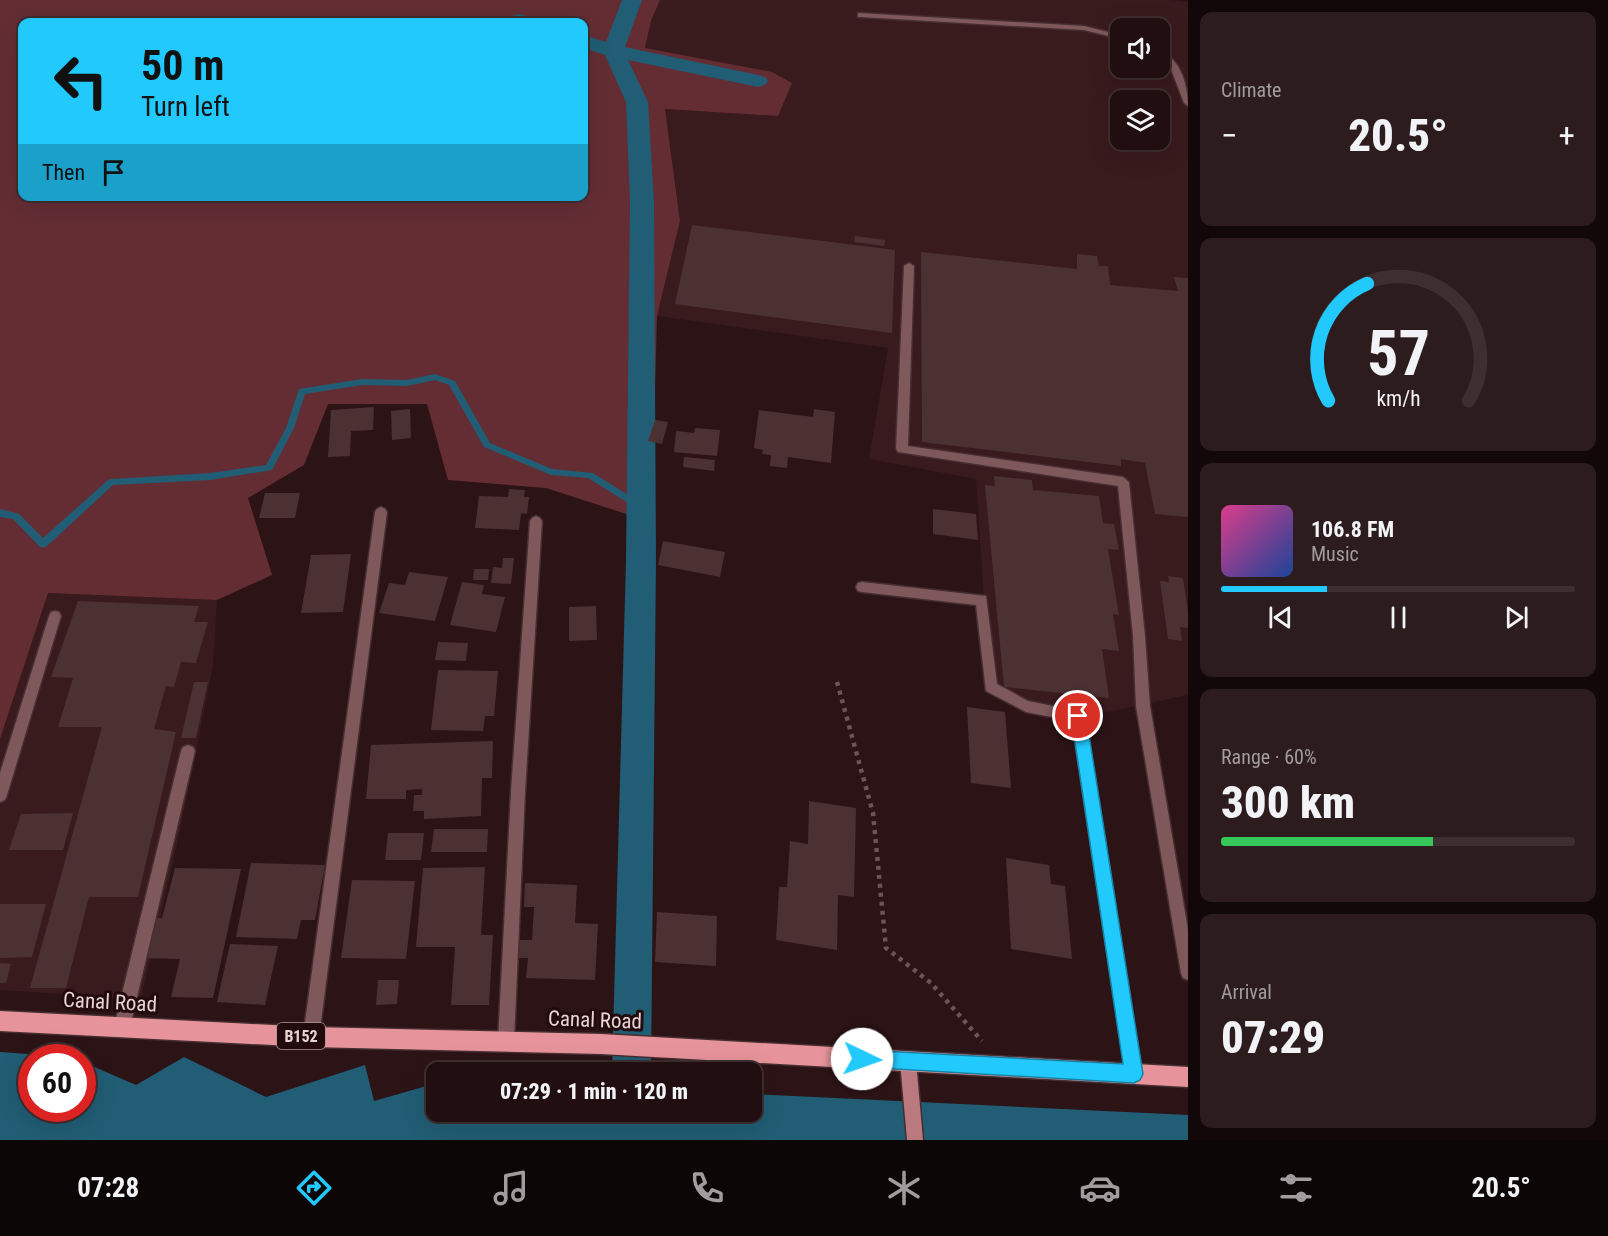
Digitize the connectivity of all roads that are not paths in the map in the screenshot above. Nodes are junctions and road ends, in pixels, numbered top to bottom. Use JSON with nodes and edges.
{"nodes":[{"id":1,"x":861,"y":15,"type":"dead end"},
{"id":2,"x":1110,"y":34,"type":"edge"},
{"id":3,"x":1170,"y":60,"type":"edge"},
{"id":4,"x":1188,"y":103,"type":"edge"},
{"id":5,"x":909,"y":266,"type":"dead end"},
{"id":6,"x":381,"y":512,"type":"dead end"},
{"id":7,"x":536,"y":521,"type":"dead end"},
{"id":8,"x":862,"y":587,"type":"dead end"},
{"id":9,"x":55,"y":616,"type":"dead end"},
{"id":10,"x":188,"y":751,"type":"dead end"},
{"id":11,"x":0,"y":795,"type":"edge"},
{"id":12,"x":1188,"y":973,"type":"edge"},
{"id":13,"x":0,"y":1021,"type":"edge"},
{"id":14,"x":122,"y":1027,"type":"junction"},
{"id":15,"x":311,"y":1036,"type":"junction"},
{"id":16,"x":506,"y":1041,"type":"junction"},
{"id":17,"x":908,"y":1061,"type":"junction"},
{"id":18,"x":1134,"y":1074,"type":"junction"},
{"id":19,"x":1188,"y":1077,"type":"edge"},
{"id":20,"x":915,"y":1140,"type":"edge"}],
"edges":[{"from":1,"to":2,"type":"street"},
{"from":3,"to":4,"type":"street"},
{"from":5,"to":12,"type":"street"},
{"from":6,"to":15,"type":"street"},
{"from":7,"to":16,"type":"street"},
{"from":8,"to":18,"type":"street"},
{"from":9,"to":11,"type":"street"},
{"from":10,"to":14,"type":"street"},
{"from":13,"to":14,"type":"main road","name":"Canal Road","number":"B152"},
{"from":14,"to":15,"type":"main road","name":"Canal Road","number":"B152"},
{"from":15,"to":16,"type":"main road","name":"Canal Road","number":"B152"},
{"from":16,"to":17,"type":"main road","name":"Canal Road","number":"B152"},
{"from":17,"to":18,"type":"main road","name":"Canal Road","number":"B152"},
{"from":17,"to":20,"type":"street"},
{"from":18,"to":19,"type":"main road","name":"Canal Road","number":"B152"}]}
